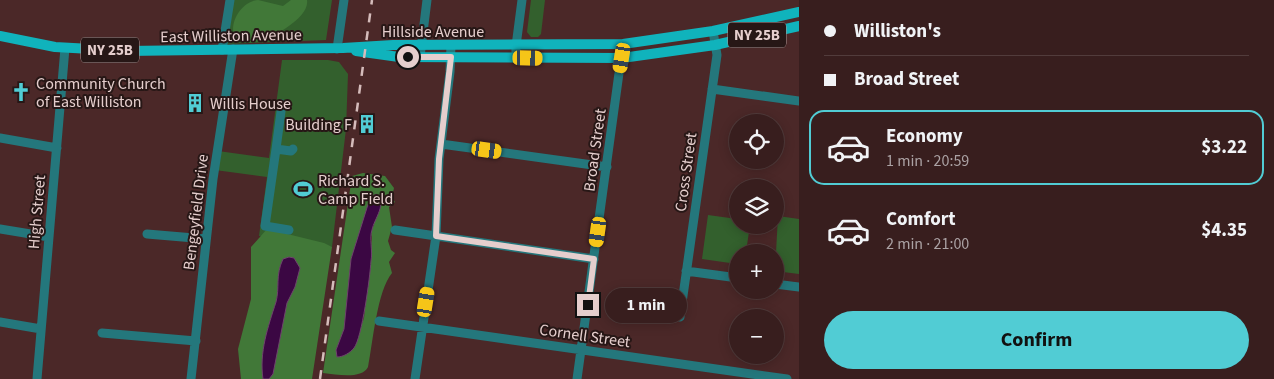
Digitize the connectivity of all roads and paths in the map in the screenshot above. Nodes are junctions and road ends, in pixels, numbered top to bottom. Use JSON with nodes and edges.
{"nodes":[{"id":1,"x":230,"y":0,"type":"edge"},
{"id":2,"x":344,"y":0,"type":"edge"},
{"id":3,"x":427,"y":0,"type":"edge"},
{"id":4,"x":522,"y":0,"type":"edge"},
{"id":5,"x":799,"y":12,"type":"edge"},
{"id":6,"x":799,"y":26,"type":"edge"},
{"id":7,"x":713,"y":31,"type":"junction"},
{"id":8,"x":0,"y":36,"type":"edge"},
{"id":9,"x":623,"y":44,"type":"junction"},
{"id":10,"x":420,"y":45,"type":"junction"},
{"id":11,"x":451,"y":45,"type":"junction"},
{"id":12,"x":715,"y":45,"type":"junction"},
{"id":13,"x":516,"y":46,"type":"junction"},
{"id":14,"x":66,"y":48,"type":"junction"},
{"id":15,"x":340,"y":48,"type":"junction"},
{"id":16,"x":222,"y":50,"type":"junction"},
{"id":17,"x":234,"y":50,"type":"junction"},
{"id":18,"x":420,"y":57,"type":"junction"},
{"id":19,"x":451,"y":57,"type":"junction"},
{"id":20,"x":516,"y":58,"type":"junction"},
{"id":21,"x":622,"y":58,"type":"junction"},
{"id":22,"x":712,"y":89,"type":"junction"},
{"id":23,"x":799,"y":101,"type":"edge"},
{"id":24,"x":282,"y":104,"type":"dead end"},
{"id":25,"x":0,"y":138,"type":"edge"},
{"id":26,"x":441,"y":144,"type":"junction"},
{"id":27,"x":57,"y":148,"type":"junction"},
{"id":28,"x":276,"y":149,"type":"junction"},
{"id":29,"x":293,"y":149,"type":"dead end"},
{"id":30,"x":607,"y":167,"type":"junction"},
{"id":31,"x":0,"y":229,"type":"edge"},
{"id":32,"x":289,"y":230,"type":"dead end"},
{"id":33,"x":395,"y":230,"type":"dead end"},
{"id":34,"x":147,"y":234,"type":"dead end"},
{"id":35,"x":436,"y":236,"type":"junction"},
{"id":36,"x":49,"y":238,"type":"junction"},
{"id":37,"x":206,"y":239,"type":"junction"},
{"id":38,"x":594,"y":259,"type":"junction"},
{"id":39,"x":686,"y":271,"type":"junction"},
{"id":40,"x":729,"y":277,"type":"edge"},
{"id":41,"x":784,"y":285,"type":"edge"},
{"id":42,"x":799,"y":287,"type":"edge"},
{"id":43,"x":680,"y":317,"type":"dead end"},
{"id":44,"x":378,"y":321,"type":"dead end"},
{"id":45,"x":0,"y":322,"type":"edge"},
{"id":46,"x":422,"y":327,"type":"junction"},
{"id":47,"x":41,"y":329,"type":"junction"},
{"id":48,"x":102,"y":333,"type":"dead end"},
{"id":49,"x":196,"y":341,"type":"junction"},
{"id":50,"x":581,"y":350,"type":"junction"},
{"id":51,"x":37,"y":379,"type":"edge"},
{"id":52,"x":191,"y":379,"type":"edge"},
{"id":53,"x":415,"y":379,"type":"edge"},
{"id":54,"x":577,"y":379,"type":"edge"},
{"id":55,"x":787,"y":379,"type":"edge"}],
"edges":[{"from":1,"to":16,"type":"street"},
{"from":2,"to":15,"type":"street"},
{"from":3,"to":10,"type":"street"},
{"from":4,"to":13,"type":"street"},
{"from":5,"to":7,"type":"main road","name":"Hillside Avenue","number":"NY 25B"},
{"from":6,"to":12,"type":"main road","name":"Hillside Avenue","number":"NY 25B"},
{"from":7,"to":9,"type":"main road","name":"Hillside Avenue","number":"NY 25B"},
{"from":7,"to":12,"type":"street","name":"Cross Street"},
{"from":8,"to":14,"type":"main road","name":"East Williston Avenue","number":"NY 25B"},
{"from":9,"to":13,"type":"main road","name":"Hillside Avenue","number":"NY 25B"},
{"from":9,"to":21,"type":"street","name":"Broad Street"},
{"from":10,"to":11,"type":"main road","name":"Hillside Avenue","number":"NY 25B"},
{"from":10,"to":15,"type":"main road","name":"Hillside Avenue","number":"NY 25B"},
{"from":10,"to":18,"type":"street"},
{"from":11,"to":13,"type":"main road","name":"Hillside Avenue","number":"NY 25B"},
{"from":11,"to":19,"type":"street"},
{"from":12,"to":21,"type":"main road","name":"Hillside Avenue","number":"NY 25B"},
{"from":12,"to":22,"type":"street","name":"Cross Street"},
{"from":13,"to":20,"type":"street"},
{"from":14,"to":16,"type":"main road","name":"East Williston Avenue","number":"NY 25B"},
{"from":14,"to":27,"type":"street","name":"High Street"},
{"from":15,"to":17,"type":"main road","name":"East Williston Avenue","number":"NY 25B"},
{"from":15,"to":18,"type":"main road","name":"Hillside Avenue","number":"NY 25B"},
{"from":16,"to":17,"type":"main road","name":"East Williston Avenue","number":"NY 25B"},
{"from":17,"to":37,"type":"street","name":"Bengeyfield Drive"},
{"from":18,"to":19,"type":"main road","name":"Hillside Avenue","number":"NY 25B"},
{"from":19,"to":20,"type":"main road","name":"Hillside Avenue","number":"NY 25B"},
{"from":19,"to":26,"type":"street"},
{"from":20,"to":21,"type":"main road","name":"Hillside Avenue","number":"NY 25B"},
{"from":21,"to":30,"type":"street","name":"Broad Street"},
{"from":22,"to":23,"type":"street"},
{"from":22,"to":39,"type":"street","name":"Cross Street"},
{"from":24,"to":28,"type":"street"},
{"from":25,"to":27,"type":"street"},
{"from":26,"to":30,"type":"street"},
{"from":26,"to":35,"type":"street"},
{"from":27,"to":36,"type":"street","name":"High Street"},
{"from":28,"to":29,"type":"street"},
{"from":28,"to":32,"type":"street"},
{"from":30,"to":38,"type":"street","name":"Broad Street"},
{"from":31,"to":36,"type":"street"},
{"from":33,"to":35,"type":"street"},
{"from":34,"to":37,"type":"street"},
{"from":35,"to":38,"type":"street"},
{"from":35,"to":46,"type":"street"},
{"from":36,"to":47,"type":"street","name":"High Street"},
{"from":37,"to":49,"type":"street","name":"Bengeyfield Drive"},
{"from":38,"to":50,"type":"street","name":"Broad Street"},
{"from":39,"to":40,"type":"street"},
{"from":39,"to":43,"type":"street","name":"Cross Street"},
{"from":41,"to":42,"type":"street"},
{"from":44,"to":46,"type":"street","name":"Cornell Street"},
{"from":45,"to":47,"type":"street"},
{"from":46,"to":50,"type":"street","name":"Cornell Street"},
{"from":46,"to":53,"type":"street"},
{"from":47,"to":51,"type":"street","name":"High Street"},
{"from":48,"to":49,"type":"street"},
{"from":49,"to":52,"type":"street","name":"Bengeyfield Drive"},
{"from":50,"to":54,"type":"street","name":"Broad Street"},
{"from":50,"to":55,"type":"street","name":"Cornell Street"}]}
